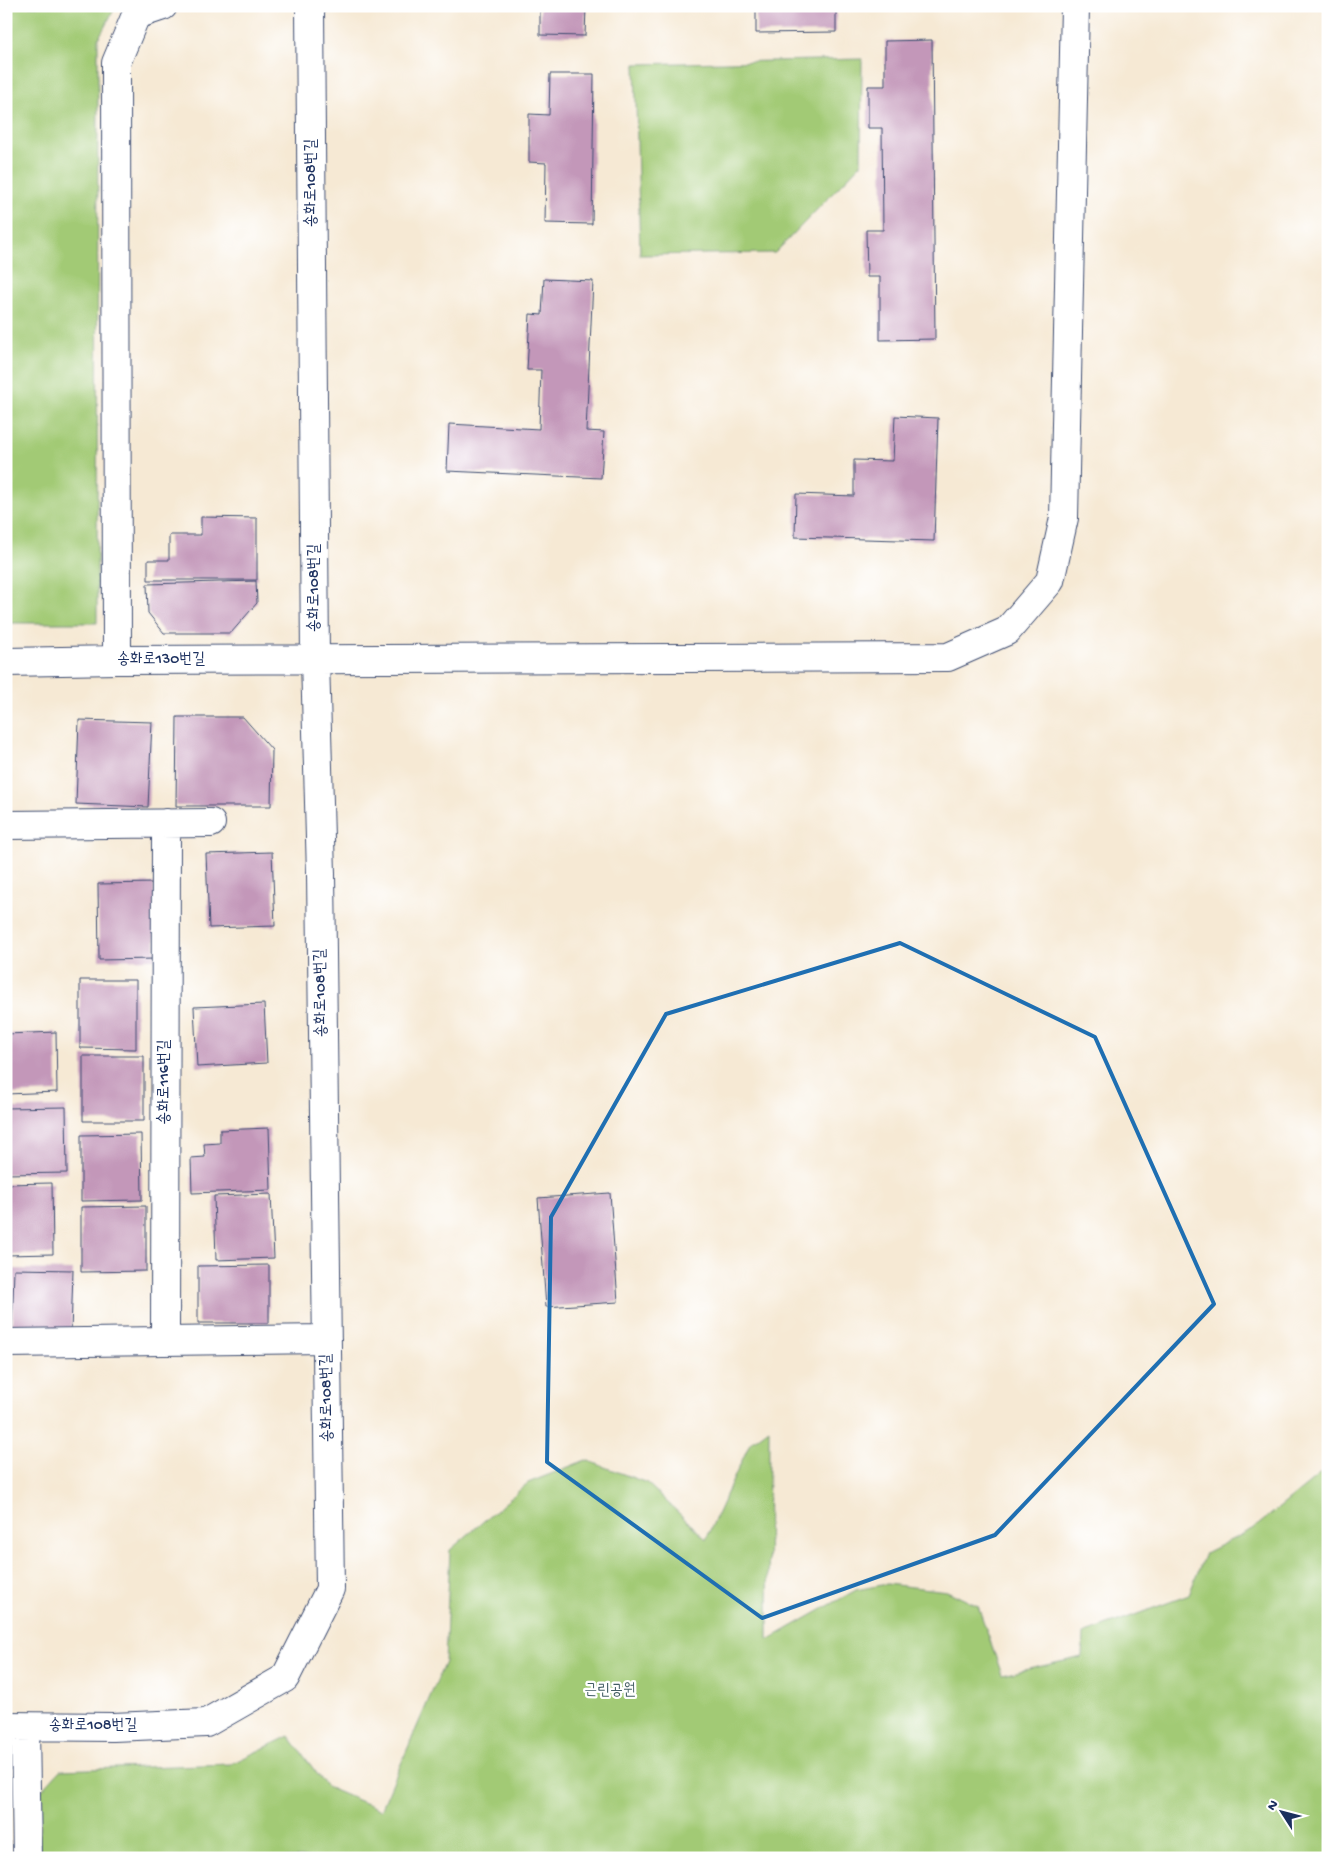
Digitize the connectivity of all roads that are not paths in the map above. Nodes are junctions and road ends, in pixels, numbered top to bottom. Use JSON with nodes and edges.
{"nodes":[{"id":1,"x":163,"y":6,"type":"edge"},
{"id":2,"x":310,"y":6,"type":"edge"},
{"id":3,"x":1075,"y":6,"type":"edge"},
{"id":4,"x":117,"y":660,"type":"junction"},
{"id":5,"x":315,"y":660,"type":"junction"},
{"id":6,"x":6,"y":662,"type":"edge"},
{"id":7,"x":211,"y":822,"type":"dead end"},
{"id":8,"x":166,"y":824,"type":"junction"},
{"id":9,"x":6,"y":825,"type":"edge"},
{"id":10,"x":327,"y":1339,"type":"junction"},
{"id":11,"x":165,"y":1341,"type":"junction"},
{"id":12,"x":6,"y":1343,"type":"edge"},
{"id":13,"x":16,"y":1726,"type":"edge"},
{"id":14,"x":27,"y":1858,"type":"edge"}],
"edges":[{"from":1,"to":4,"type":"street"},
{"from":2,"to":5,"type":"street","name":"송화로108번길"},
{"from":3,"to":5,"type":"street","name":"송화로130번길"},
{"from":4,"to":5,"type":"street","name":"송화로130번길"},
{"from":4,"to":6,"type":"street","name":"송화로130번길"},
{"from":5,"to":10,"type":"street","name":"송화로108번길"},
{"from":7,"to":8,"type":"street"},
{"from":8,"to":9,"type":"street"},
{"from":8,"to":11,"type":"street","name":"송화로116번길"},
{"from":10,"to":11,"type":"street"},
{"from":10,"to":13,"type":"street","name":"송화로108번길"},
{"from":11,"to":12,"type":"street"},
{"from":13,"to":14,"type":"street"}]}
